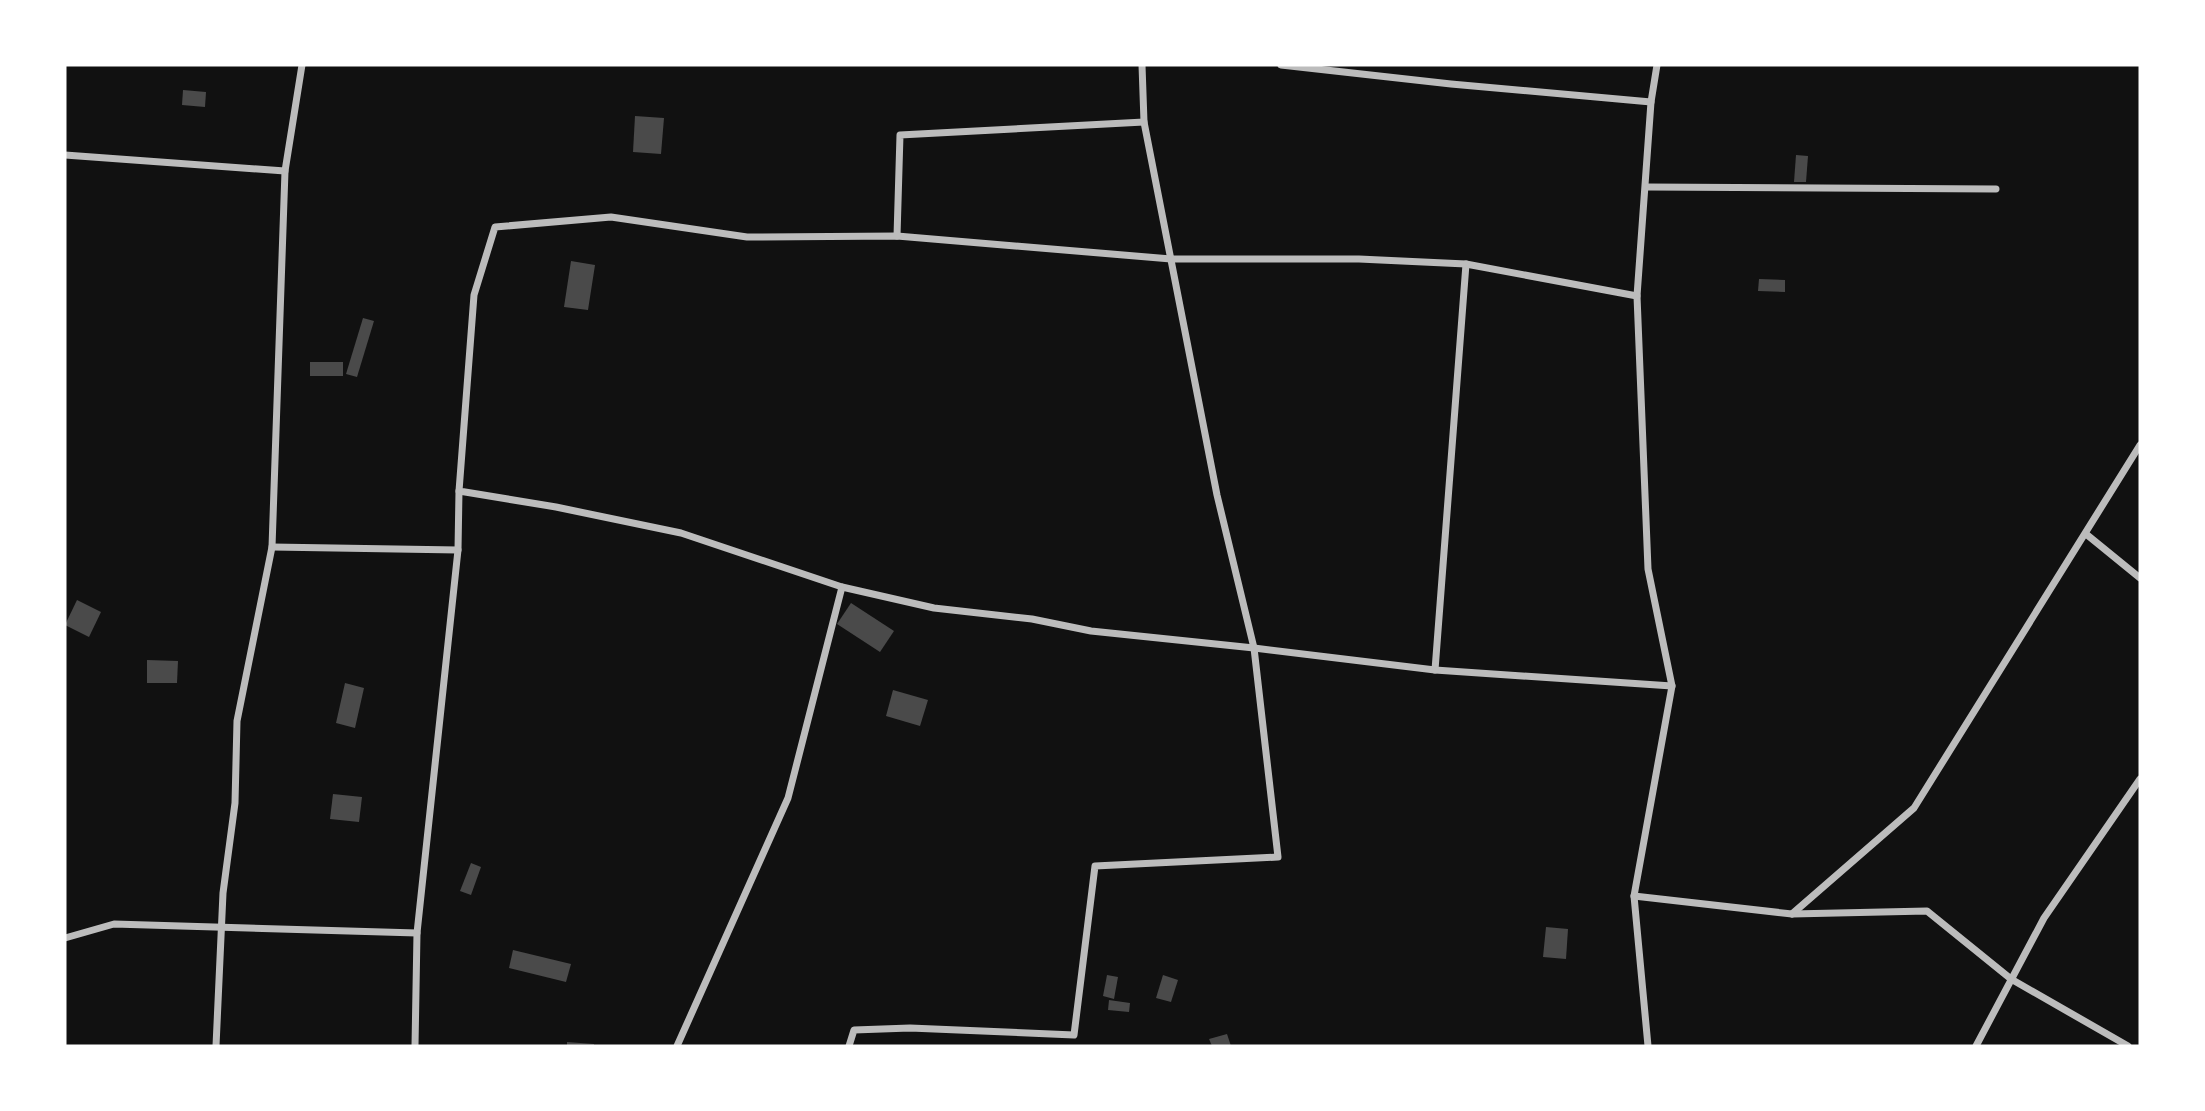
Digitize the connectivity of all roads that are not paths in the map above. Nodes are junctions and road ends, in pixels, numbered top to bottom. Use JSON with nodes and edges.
{"nodes":[{"id":1,"x":302,"y":65,"type":"edge"},
{"id":2,"x":1142,"y":65,"type":"edge"},
{"id":3,"x":1281,"y":65,"type":"edge"},
{"id":4,"x":1657,"y":65,"type":"edge"},
{"id":5,"x":1316,"y":66,"type":"edge"},
{"id":6,"x":1651,"y":102,"type":"junction"},
{"id":7,"x":1144,"y":122,"type":"junction"},
{"id":8,"x":65,"y":155,"type":"edge"},
{"id":9,"x":285,"y":172,"type":"junction"},
{"id":10,"x":1647,"y":187,"type":"junction"},
{"id":11,"x":1996,"y":189,"type":"dead end"},
{"id":12,"x":897,"y":236,"type":"junction"},
{"id":13,"x":1171,"y":258,"type":"junction"},
{"id":14,"x":1466,"y":264,"type":"junction"},
{"id":15,"x":1637,"y":296,"type":"junction"},
{"id":16,"x":2140,"y":445,"type":"edge"},
{"id":17,"x":459,"y":491,"type":"junction"},
{"id":18,"x":2086,"y":534,"type":"junction"},
{"id":19,"x":272,"y":547,"type":"junction"},
{"id":20,"x":458,"y":550,"type":"junction"},
{"id":21,"x":2140,"y":578,"type":"edge"},
{"id":22,"x":842,"y":587,"type":"junction"},
{"id":23,"x":1254,"y":648,"type":"junction"},
{"id":24,"x":1435,"y":670,"type":"junction"},
{"id":25,"x":1672,"y":686,"type":"junction"},
{"id":26,"x":2140,"y":779,"type":"edge"},
{"id":27,"x":1634,"y":896,"type":"junction"},
{"id":28,"x":1792,"y":914,"type":"junction"},
{"id":29,"x":221,"y":926,"type":"junction"},
{"id":30,"x":417,"y":933,"type":"junction"},
{"id":31,"x":65,"y":938,"type":"edge"},
{"id":32,"x":2011,"y":979,"type":"junction"},
{"id":33,"x":216,"y":1046,"type":"edge"},
{"id":34,"x":415,"y":1046,"type":"edge"},
{"id":35,"x":677,"y":1046,"type":"edge"},
{"id":36,"x":849,"y":1046,"type":"edge"},
{"id":37,"x":1648,"y":1046,"type":"edge"},
{"id":38,"x":1976,"y":1046,"type":"edge"},
{"id":39,"x":2128,"y":1046,"type":"edge"}],
"edges":[{"from":1,"to":9,"type":"street"},
{"from":2,"to":7,"type":"street"},
{"from":3,"to":5,"type":"street"},
{"from":4,"to":6,"type":"street"},
{"from":5,"to":6,"type":"street"},
{"from":6,"to":10,"type":"street"},
{"from":7,"to":12,"type":"street"},
{"from":7,"to":13,"type":"street"},
{"from":8,"to":9,"type":"street"},
{"from":9,"to":19,"type":"street"},
{"from":10,"to":11,"type":"street"},
{"from":10,"to":15,"type":"street"},
{"from":12,"to":13,"type":"street"},
{"from":12,"to":17,"type":"street"},
{"from":13,"to":14,"type":"street"},
{"from":13,"to":23,"type":"street"},
{"from":14,"to":15,"type":"street"},
{"from":14,"to":24,"type":"street"},
{"from":15,"to":25,"type":"street"},
{"from":16,"to":18,"type":"street"},
{"from":17,"to":20,"type":"street"},
{"from":17,"to":22,"type":"street"},
{"from":18,"to":21,"type":"street"},
{"from":18,"to":28,"type":"street"},
{"from":19,"to":20,"type":"street"},
{"from":19,"to":29,"type":"street"},
{"from":20,"to":30,"type":"street"},
{"from":22,"to":23,"type":"street"},
{"from":22,"to":35,"type":"street"},
{"from":23,"to":24,"type":"street"},
{"from":23,"to":36,"type":"street"},
{"from":24,"to":25,"type":"street"},
{"from":25,"to":27,"type":"street"},
{"from":26,"to":32,"type":"street"},
{"from":27,"to":28,"type":"street"},
{"from":27,"to":37,"type":"street"},
{"from":28,"to":32,"type":"street"},
{"from":29,"to":30,"type":"street"},
{"from":29,"to":31,"type":"street"},
{"from":29,"to":33,"type":"street"},
{"from":30,"to":34,"type":"street"},
{"from":32,"to":38,"type":"street"},
{"from":32,"to":39,"type":"street"}]}
